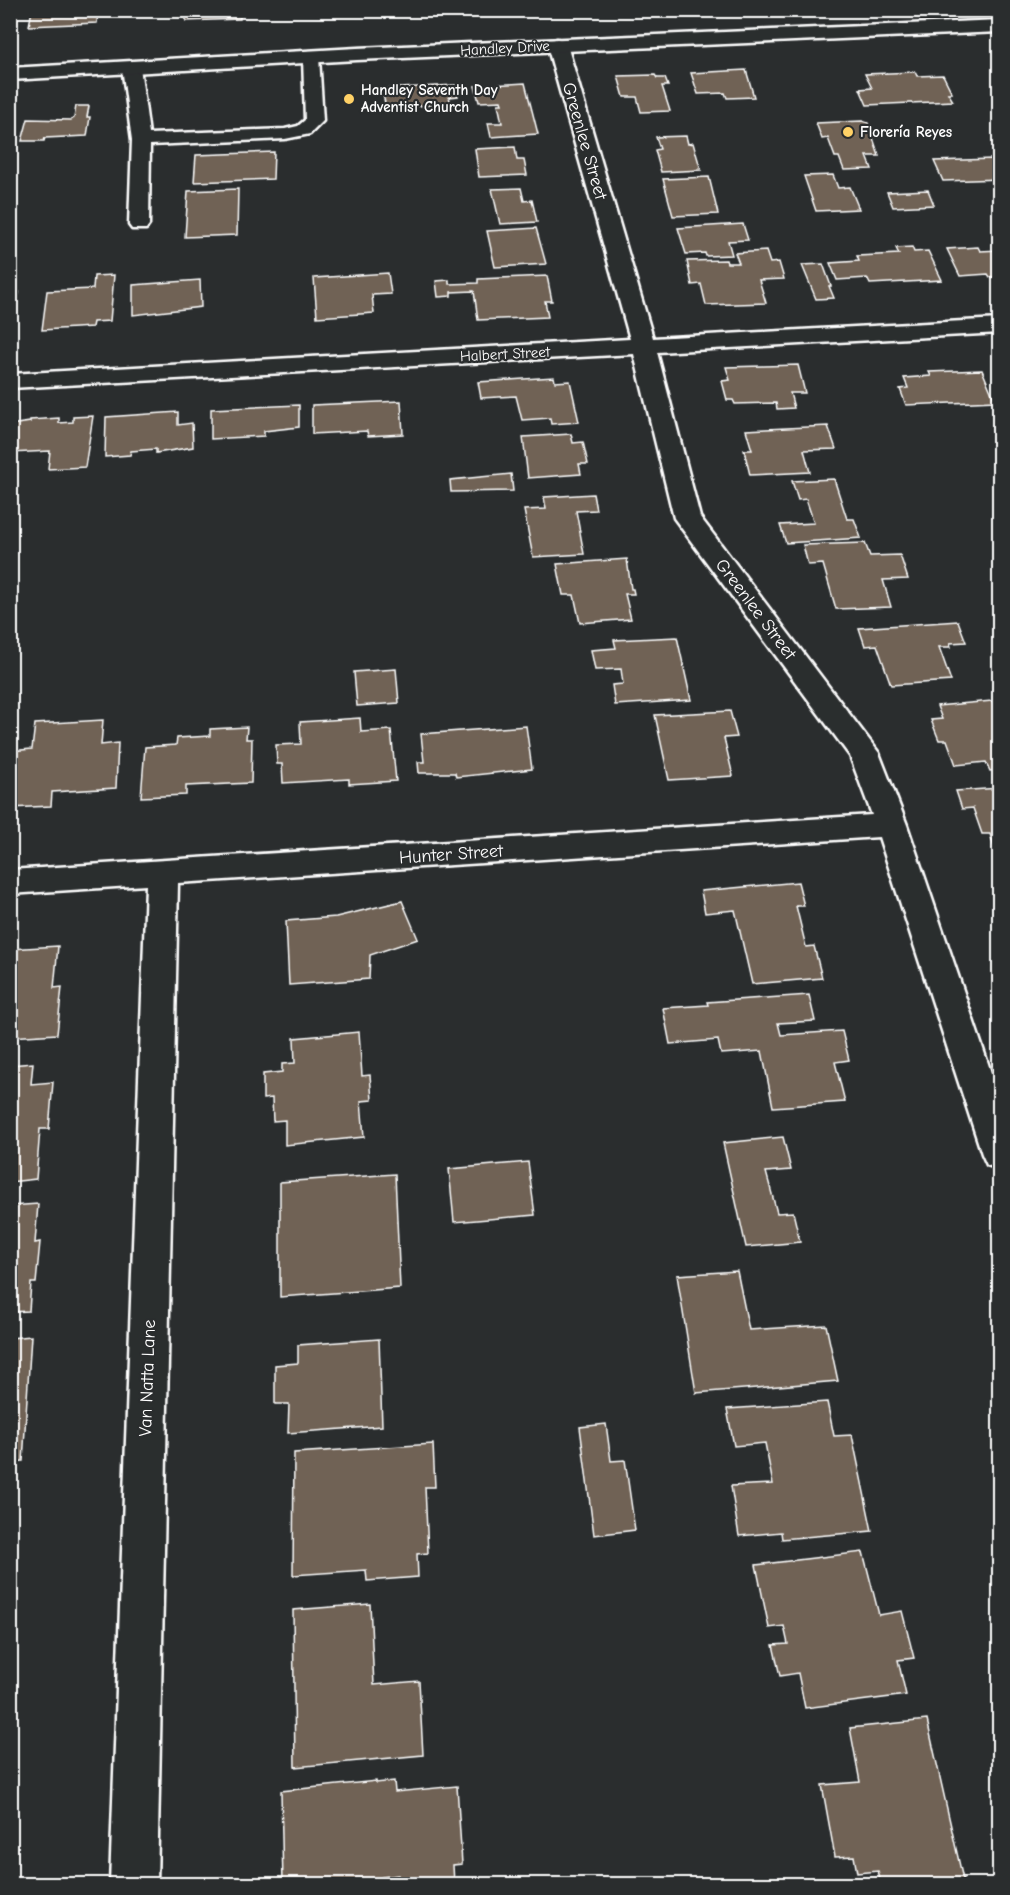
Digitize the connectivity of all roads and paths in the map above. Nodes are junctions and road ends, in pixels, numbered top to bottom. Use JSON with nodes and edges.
{"nodes":[{"id":1,"x":999,"y":26,"type":"edge"},
{"id":2,"x":557,"y":45,"type":"junction"},
{"id":3,"x":311,"y":57,"type":"junction"},
{"id":4,"x":131,"y":67,"type":"junction"},
{"id":5,"x":10,"y":74,"type":"edge"},
{"id":6,"x":141,"y":140,"type":"junction"},
{"id":7,"x":139,"y":225,"type":"dead end"},
{"id":8,"x":999,"y":326,"type":"edge"},
{"id":9,"x":645,"y":347,"type":"junction"},
{"id":10,"x":10,"y":381,"type":"edge"},
{"id":11,"x":891,"y":825,"type":"junction"},
{"id":12,"x":162,"y":872,"type":"junction"},
{"id":13,"x":10,"y":882,"type":"edge"},
{"id":14,"x":999,"y":1154,"type":"edge"},
{"id":15,"x":133,"y":1884,"type":"edge"}],
"edges":[{"from":1,"to":2,"type":"street","name":"Handley Drive"},
{"from":2,"to":3,"type":"street","name":"Handley Drive"},
{"from":2,"to":9,"type":"street","name":"Greenlee Street"},
{"from":3,"to":4,"type":"street","name":"Handley Drive"},
{"from":3,"to":6,"type":"lane"},
{"from":4,"to":5,"type":"street","name":"Handley Drive"},
{"from":4,"to":6,"type":"lane"},
{"from":6,"to":7,"type":"lane"},
{"from":8,"to":9,"type":"street","name":"Halbert Street"},
{"from":9,"to":10,"type":"street","name":"Halbert Street"},
{"from":9,"to":11,"type":"street","name":"Greenlee Street"},
{"from":11,"to":12,"type":"street","name":"Hunter Street"},
{"from":11,"to":14,"type":"street","name":"Greenlee Street"},
{"from":12,"to":13,"type":"street","name":"Hunter Street"},
{"from":12,"to":15,"type":"street","name":"Van Natta Lane"}]}
